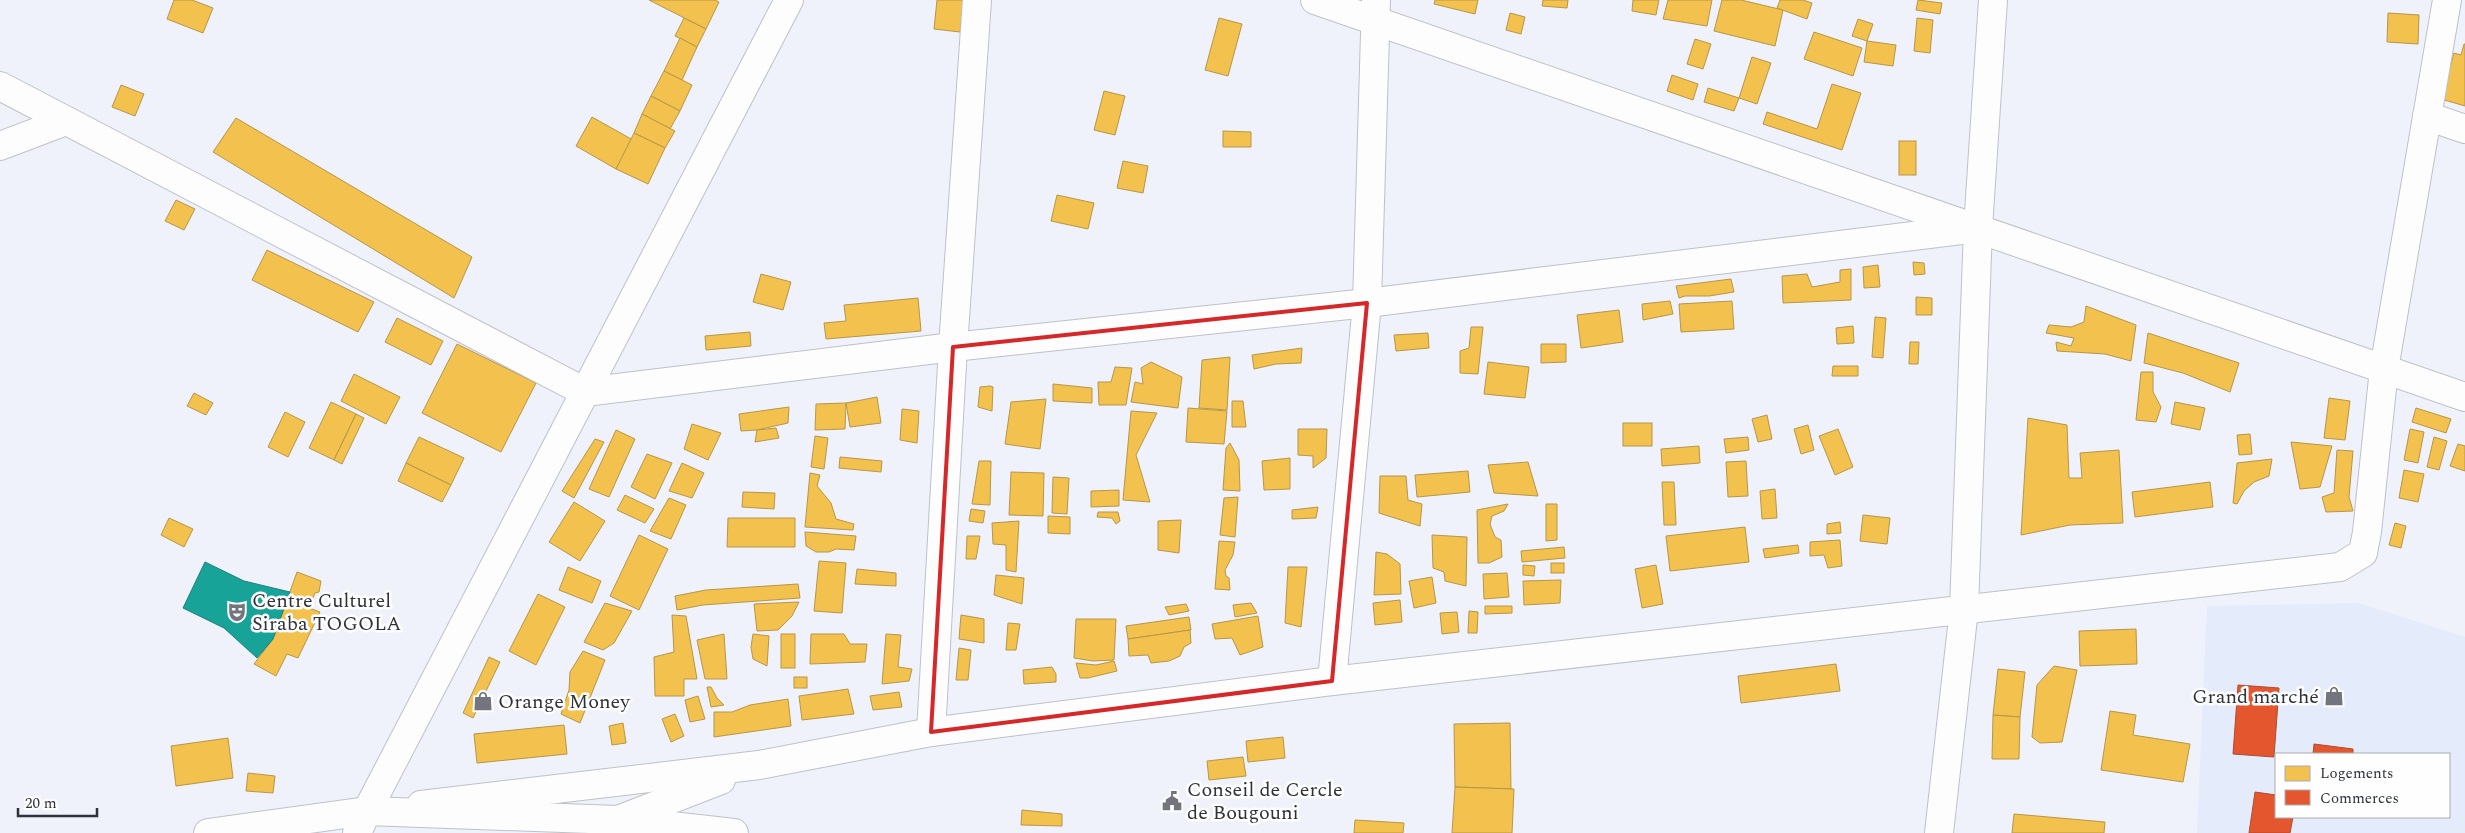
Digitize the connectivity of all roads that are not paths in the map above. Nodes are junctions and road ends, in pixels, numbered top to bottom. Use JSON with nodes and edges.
{"nodes":[{"id":1,"x":789,"y":0,"type":"edge"},
{"id":2,"x":977,"y":0,"type":"edge"},
{"id":3,"x":1315,"y":0,"type":"edge"},
{"id":4,"x":1992,"y":0,"type":"edge"},
{"id":5,"x":2447,"y":0,"type":"edge"},
{"id":6,"x":1375,"y":10,"type":"edge"},
{"id":7,"x":0,"y":86,"type":"edge"},
{"id":8,"x":2427,"y":116,"type":"junction"},
{"id":9,"x":66,"y":120,"type":"junction"},
{"id":10,"x":2465,"y":129,"type":"edge"},
{"id":11,"x":0,"y":146,"type":"edge"},
{"id":12,"x":1978,"y":228,"type":"junction"},
{"id":13,"x":1367,"y":302,"type":"junction"},
{"id":14,"x":953,"y":347,"type":"junction"},
{"id":15,"x":2384,"y":369,"type":"junction"},
{"id":16,"x":585,"y":392,"type":"junction"},
{"id":17,"x":2465,"y":397,"type":"edge"},
{"id":18,"x":1964,"y":609,"type":"junction"},
{"id":19,"x":1332,"y":681,"type":"junction"},
{"id":20,"x":931,"y":732,"type":"junction"},
{"id":21,"x":758,"y":765,"type":"junction"},
{"id":22,"x":362,"y":822,"type":"edge"},
{"id":23,"x":617,"y":826,"type":"edge"},
{"id":24,"x":208,"y":833,"type":"edge"},
{"id":25,"x":734,"y":833,"type":"edge"},
{"id":26,"x":1939,"y":833,"type":"edge"}],
"edges":[{"from":1,"to":16,"type":"street"},
{"from":2,"to":14,"type":"street"},
{"from":3,"to":6,"type":"street"},
{"from":4,"to":12,"type":"street"},
{"from":5,"to":8,"type":"street"},
{"from":6,"to":12,"type":"street"},
{"from":6,"to":13,"type":"street"},
{"from":7,"to":9,"type":"street"},
{"from":8,"to":10,"type":"street"},
{"from":8,"to":15,"type":"street"},
{"from":9,"to":11,"type":"street"},
{"from":9,"to":16,"type":"street"},
{"from":12,"to":13,"type":"street"},
{"from":12,"to":15,"type":"street"},
{"from":12,"to":18,"type":"street"},
{"from":13,"to":14,"type":"street"},
{"from":13,"to":19,"type":"street"},
{"from":14,"to":16,"type":"street"},
{"from":14,"to":20,"type":"street"},
{"from":15,"to":17,"type":"street"},
{"from":15,"to":18,"type":"street"},
{"from":16,"to":22,"type":"street"},
{"from":18,"to":19,"type":"street"},
{"from":18,"to":26,"type":"street"},
{"from":19,"to":20,"type":"street"},
{"from":20,"to":21,"type":"street"},
{"from":21,"to":22,"type":"street"},
{"from":21,"to":23,"type":"street"},
{"from":22,"to":23,"type":"street"},
{"from":22,"to":24,"type":"street"},
{"from":23,"to":25,"type":"street"}]}
